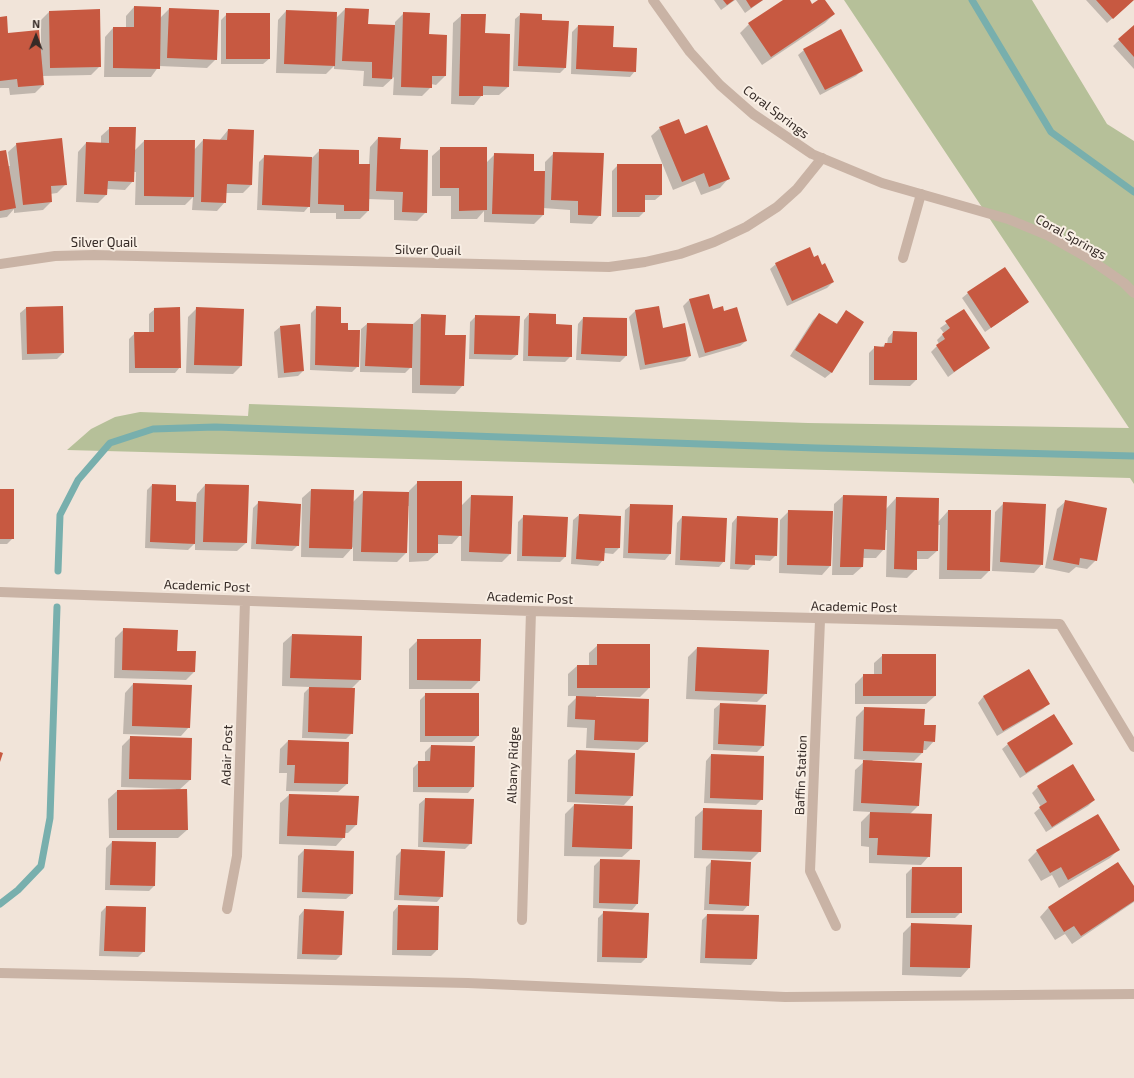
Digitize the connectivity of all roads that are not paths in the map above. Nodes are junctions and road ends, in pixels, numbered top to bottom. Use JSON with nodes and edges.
{"nodes":[{"id":1,"x":653,"y":0,"type":"edge"},
{"id":2,"x":822,"y":158,"type":"junction"},
{"id":3,"x":921,"y":194,"type":"junction"},
{"id":4,"x":903,"y":258,"type":"dead end"},
{"id":5,"x":0,"y":264,"type":"edge"},
{"id":6,"x":1134,"y":293,"type":"edge"},
{"id":7,"x":0,"y":592,"type":"edge"},
{"id":8,"x":245,"y":600,"type":"junction"},
{"id":9,"x":531,"y":611,"type":"junction"},
{"id":10,"x":820,"y":620,"type":"junction"},
{"id":11,"x":1134,"y":747,"type":"edge"},
{"id":12,"x":226,"y":909,"type":"dead end"},
{"id":13,"x":522,"y":920,"type":"dead end"},
{"id":14,"x":836,"y":926,"type":"dead end"},
{"id":15,"x":0,"y":973,"type":"edge"},
{"id":16,"x":1134,"y":994,"type":"edge"}],
"edges":[{"from":1,"to":2,"type":"street","name":"Coral Springs"},
{"from":2,"to":3,"type":"street","name":"Coral Springs"},
{"from":2,"to":5,"type":"street","name":"Silver Quail"},
{"from":3,"to":4,"type":"street"},
{"from":3,"to":6,"type":"street","name":"Coral Springs"},
{"from":7,"to":8,"type":"street","name":"Academic Post"},
{"from":8,"to":9,"type":"street","name":"Academic Post"},
{"from":8,"to":12,"type":"street","name":"Adair Post"},
{"from":9,"to":10,"type":"street","name":"Academic Post"},
{"from":9,"to":13,"type":"street","name":"Albany Ridge"},
{"from":10,"to":11,"type":"street","name":"Academic Post"},
{"from":10,"to":14,"type":"street","name":"Baffin Station"},
{"from":15,"to":16,"type":"street"}]}
